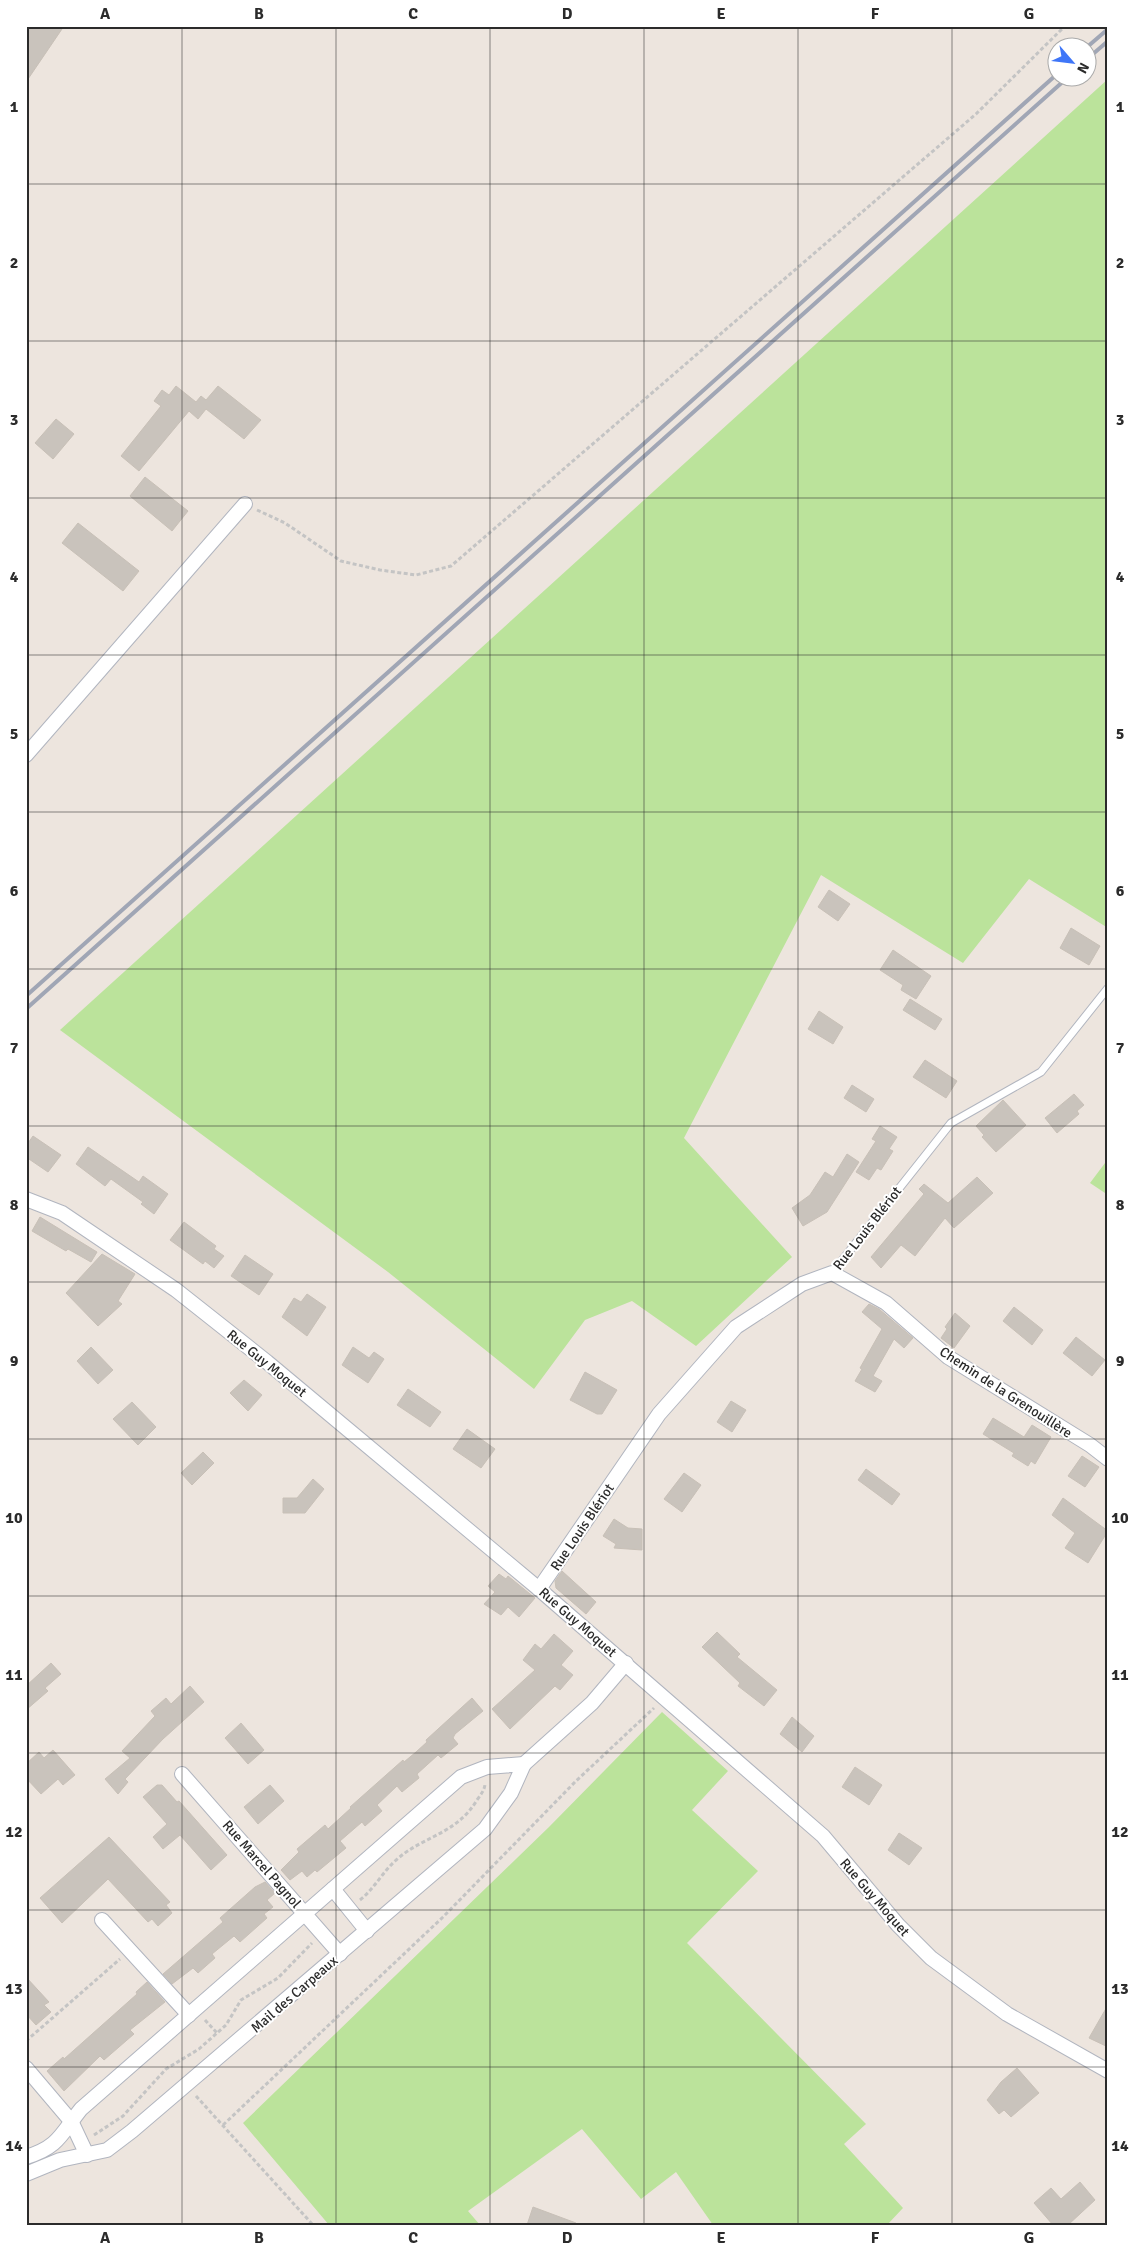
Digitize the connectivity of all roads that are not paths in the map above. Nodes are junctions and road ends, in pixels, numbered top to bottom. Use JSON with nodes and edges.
{"nodes":[{"id":1,"x":245,"y":504,"type":"road end"},
{"id":2,"x":26,"y":755,"type":"edge"},
{"id":3,"x":1108,"y":988,"type":"edge"},
{"id":4,"x":26,"y":1199,"type":"edge"},
{"id":5,"x":832,"y":1273,"type":"junction"},
{"id":6,"x":1108,"y":1459,"type":"edge"},
{"id":7,"x":539,"y":1589,"type":"junction"},
{"id":8,"x":626,"y":1663,"type":"junction"},
{"id":9,"x":524,"y":1764,"type":"junction"},
{"id":10,"x":182,"y":1774,"type":"dead end"},
{"id":11,"x":333,"y":1889,"type":"junction"},
{"id":12,"x":304,"y":1912,"type":"junction"},
{"id":13,"x":102,"y":1920,"type":"dead end"},
{"id":14,"x":367,"y":1931,"type":"junction"},
{"id":15,"x":340,"y":1954,"type":"junction"},
{"id":16,"x":189,"y":2015,"type":"junction"},
{"id":17,"x":26,"y":2068,"type":"edge"},
{"id":18,"x":1108,"y":2071,"type":"edge"},
{"id":19,"x":71,"y":2121,"type":"junction"},
{"id":20,"x":93,"y":2154,"type":"junction"},
{"id":21,"x":26,"y":2157,"type":"edge"},
{"id":22,"x":26,"y":2174,"type":"edge"}],
"edges":[{"from":1,"to":2,"type":"street"},
{"from":3,"to":5,"type":"lane","name":"Rue Louis Blériot"},
{"from":4,"to":7,"type":"street","name":"Rue Guy Moquet"},
{"from":5,"to":6,"type":"street","name":"Chemin de la Grenouillère"},
{"from":5,"to":7,"type":"street","name":"Rue Louis Blériot"},
{"from":7,"to":8,"type":"street","name":"Rue Guy Moquet"},
{"from":8,"to":9,"type":"street","name":"Mail des Carpeaux"},
{"from":8,"to":18,"type":"street","name":"Rue Guy Moquet"},
{"from":9,"to":11,"type":"street"},
{"from":9,"to":14,"type":"street","name":"Mail des Carpeaux"},
{"from":10,"to":12,"type":"street","name":"Rue Marcel Pagnol"},
{"from":11,"to":12,"type":"street"},
{"from":11,"to":14,"type":"street"},
{"from":12,"to":15,"type":"street","name":"Rue Marcel Pagnol"},
{"from":12,"to":16,"type":"street"},
{"from":13,"to":16,"type":"street"},
{"from":14,"to":15,"type":"street","name":"Mail des Carpeaux"},
{"from":15,"to":20,"type":"street","name":"Mail des Carpeaux"},
{"from":16,"to":19,"type":"street"},
{"from":17,"to":19,"type":"street"},
{"from":19,"to":20,"type":"street"},
{"from":19,"to":21,"type":"street"},
{"from":20,"to":22,"type":"street","name":"Mail des Carpeaux"}]}
